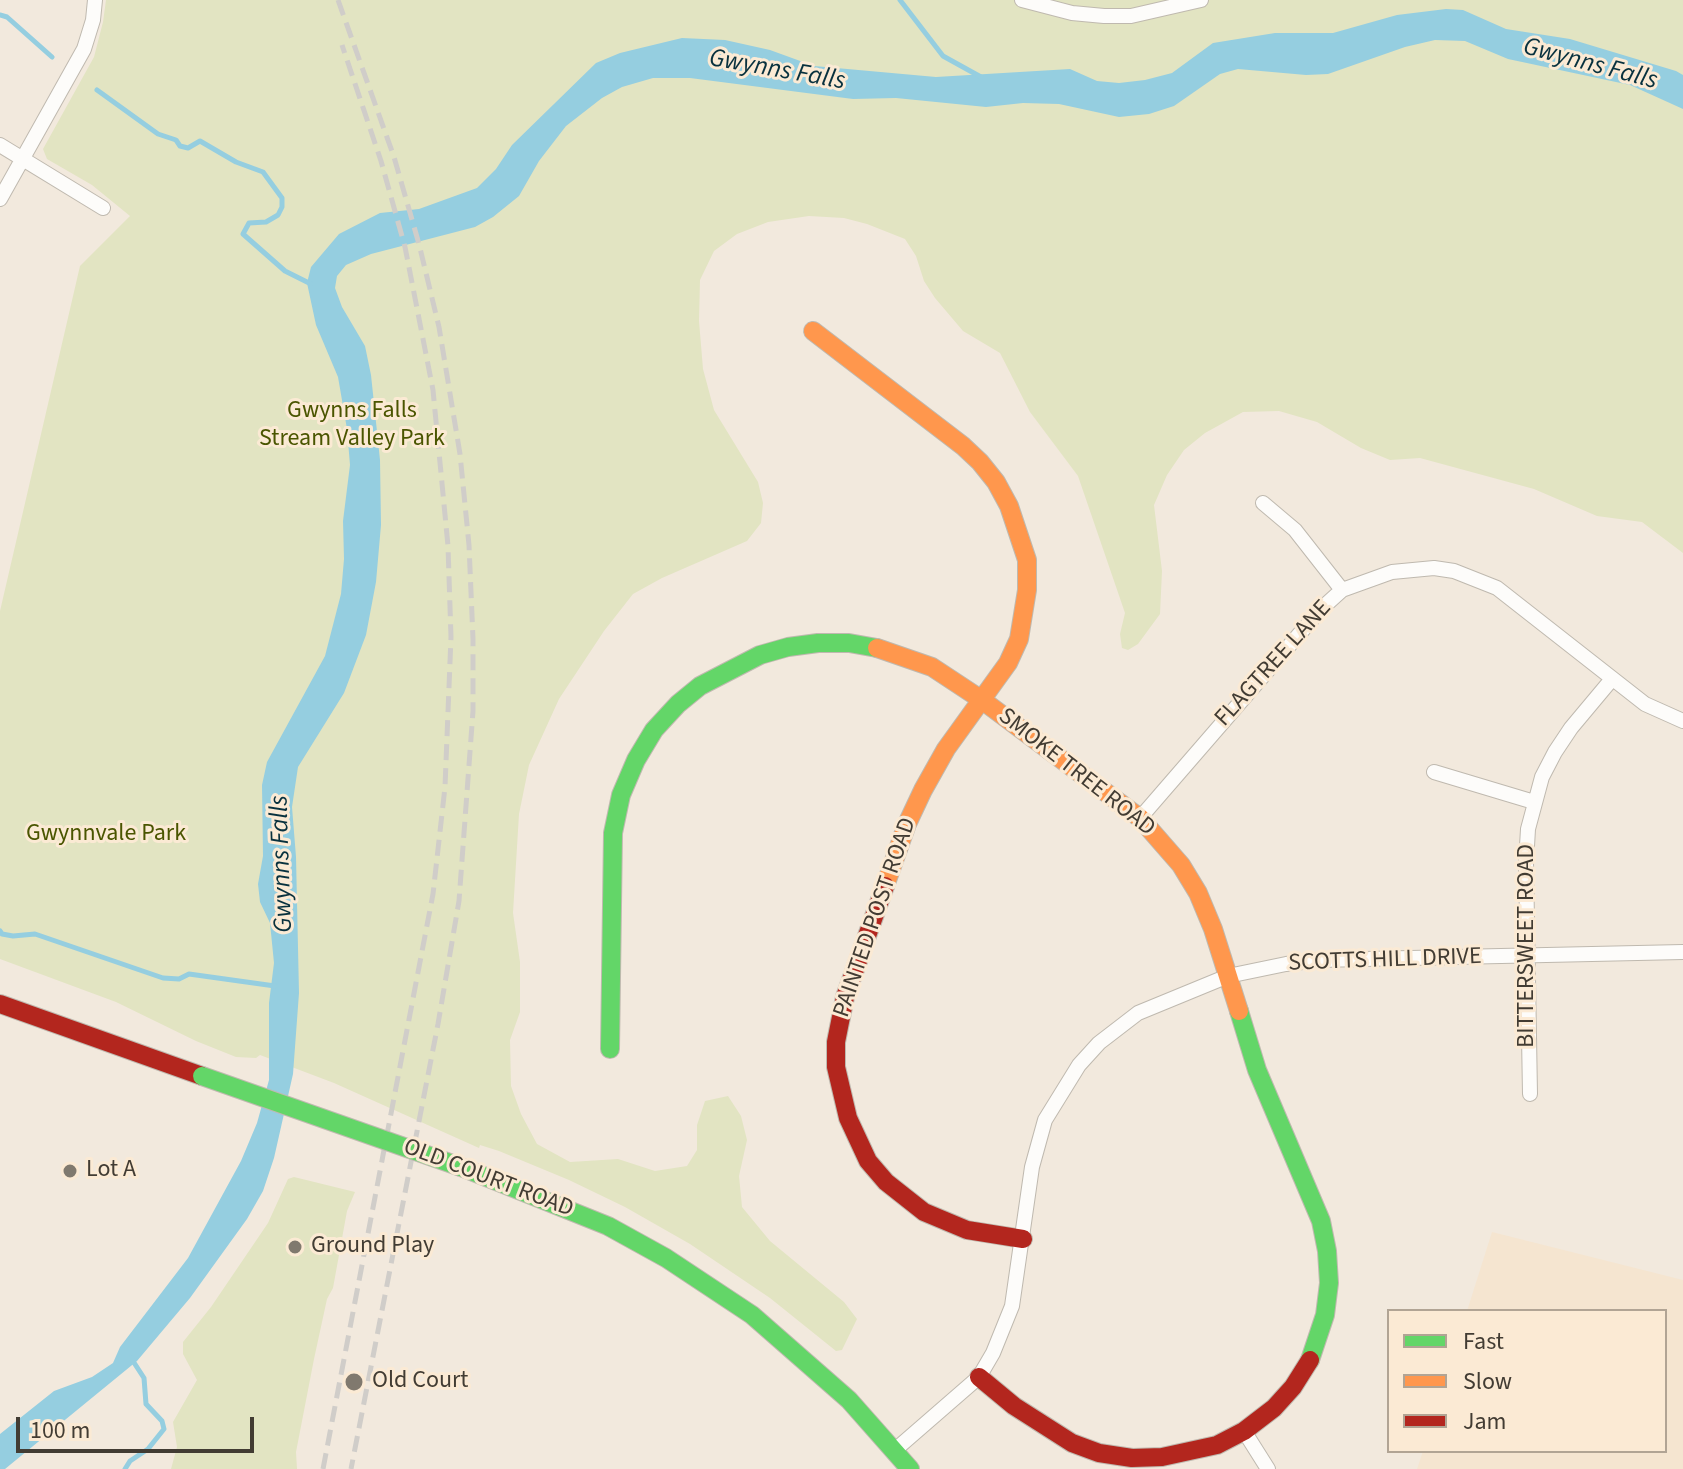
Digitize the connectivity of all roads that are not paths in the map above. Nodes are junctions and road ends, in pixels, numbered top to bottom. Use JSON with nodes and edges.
{"nodes":[{"id":1,"x":95,"y":0,"type":"edge"},
{"id":2,"x":1022,"y":0,"type":"edge"},
{"id":3,"x":1201,"y":0,"type":"edge"},
{"id":4,"x":0,"y":145,"type":"edge"},
{"id":5,"x":23,"y":159,"type":"junction"},
{"id":6,"x":0,"y":199,"type":"edge"},
{"id":7,"x":103,"y":208,"type":"dead end"},
{"id":8,"x":813,"y":331,"type":"dead end"},
{"id":9,"x":1263,"y":503,"type":"dead end"},
{"id":10,"x":1342,"y":590,"type":"junction"},
{"id":11,"x":1612,"y":679,"type":"junction"},
{"id":12,"x":982,"y":700,"type":"junction"},
{"id":13,"x":1683,"y":721,"type":"edge"},
{"id":14,"x":1434,"y":772,"type":"dead end"},
{"id":15,"x":1534,"y":802,"type":"junction"},
{"id":16,"x":1140,"y":818,"type":"junction"},
{"id":17,"x":1683,"y":952,"type":"edge"},
{"id":18,"x":1527,"y":955,"type":"junction"},
{"id":19,"x":1228,"y":976,"type":"junction"},
{"id":20,"x":0,"y":1004,"type":"edge"},
{"id":21,"x":610,"y":1049,"type":"dead end"},
{"id":22,"x":1530,"y":1094,"type":"dead end"},
{"id":23,"x":1023,"y":1239,"type":"junction"},
{"id":24,"x":979,"y":1377,"type":"junction"},
{"id":25,"x":1244,"y":1431,"type":"junction"},
{"id":26,"x":895,"y":1450,"type":"junction"},
{"id":27,"x":910,"y":1469,"type":"edge"},
{"id":28,"x":1268,"y":1469,"type":"edge"}],
"edges":[{"from":1,"to":5,"type":"street"},
{"from":2,"to":3,"type":"street"},
{"from":4,"to":5,"type":"street"},
{"from":5,"to":6,"type":"street"},
{"from":5,"to":7,"type":"street"},
{"from":8,"to":12,"type":"street","name":"PAINTED POST ROAD"},
{"from":9,"to":10,"type":"street"},
{"from":10,"to":11,"type":"street","name":"FLAGTREE LANE"},
{"from":10,"to":16,"type":"street","name":"FLAGTREE LANE"},
{"from":11,"to":13,"type":"street","name":"FLAGTREE LANE"},
{"from":11,"to":15,"type":"street","name":"BITTERSWEET ROAD"},
{"from":12,"to":16,"type":"street","name":"SMOKE TREE ROAD"},
{"from":12,"to":21,"type":"street","name":"SMOKE TREE ROAD"},
{"from":12,"to":23,"type":"street","name":"PAINTED POST ROAD"},
{"from":14,"to":15,"type":"street"},
{"from":15,"to":18,"type":"street","name":"BITTERSWEET ROAD"},
{"from":16,"to":19,"type":"street","name":"SMOKE TREE ROAD"},
{"from":17,"to":18,"type":"street","name":"SCOTTS HILL DRIVE"},
{"from":18,"to":19,"type":"street","name":"SCOTTS HILL DRIVE"},
{"from":18,"to":22,"type":"street","name":"BITTERSWEET ROAD"},
{"from":19,"to":23,"type":"street","name":"SCOTTS HILL DRIVE"},
{"from":19,"to":25,"type":"street","name":"SMOKE TREE ROAD"},
{"from":20,"to":26,"type":"street","name":"OLD COURT ROAD","bridge":true},
{"from":23,"to":24,"type":"street","name":"SCOTTS HILL DRIVE"},
{"from":24,"to":25,"type":"street","name":"SMOKE TREE ROAD"},
{"from":24,"to":26,"type":"street","name":"SCOTTS HILL DRIVE"},
{"from":25,"to":28,"type":"street"},
{"from":26,"to":27,"type":"street","name":"OLD COURT ROAD"}]}
